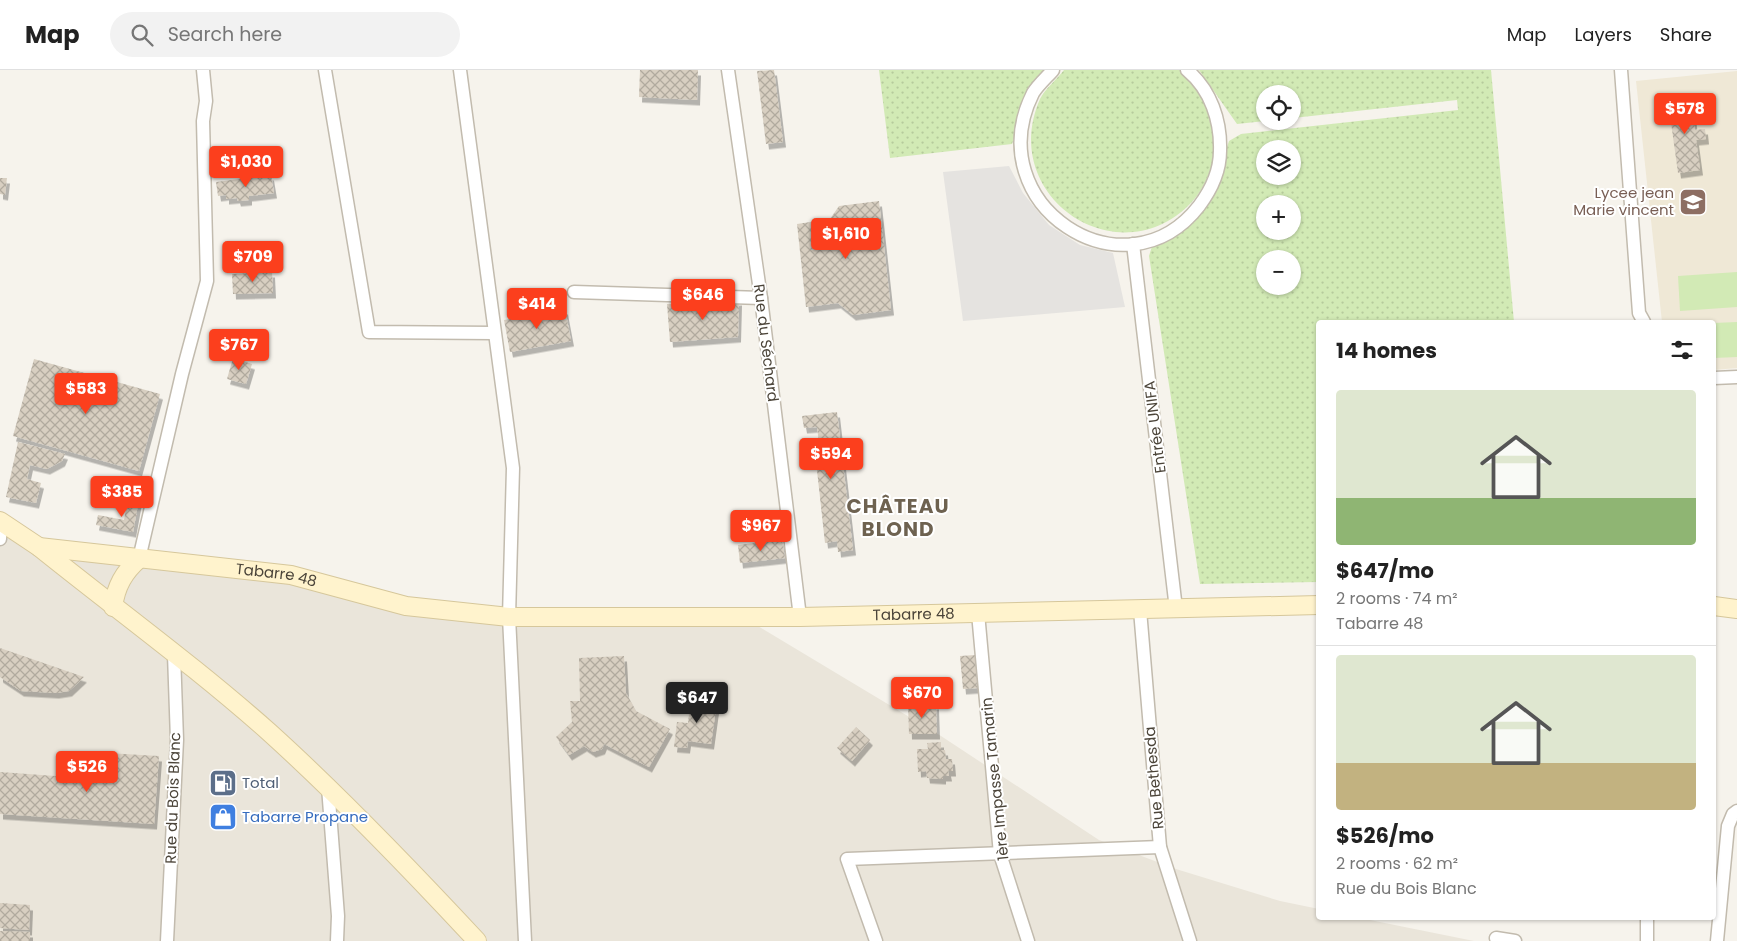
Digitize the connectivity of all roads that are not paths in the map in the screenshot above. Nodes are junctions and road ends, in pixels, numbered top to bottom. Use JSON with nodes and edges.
{"nodes":[{"id":1,"x":203,"y":70,"type":"edge"},
{"id":2,"x":325,"y":70,"type":"edge"},
{"id":3,"x":460,"y":70,"type":"edge"},
{"id":4,"x":728,"y":70,"type":"edge"},
{"id":5,"x":1053,"y":70,"type":"edge"},
{"id":6,"x":1187,"y":70,"type":"edge"},
{"id":7,"x":1621,"y":70,"type":"edge"},
{"id":8,"x":1133,"y":244,"type":"junction"},
{"id":9,"x":574,"y":292,"type":"dead end"},
{"id":10,"x":761,"y":298,"type":"junction"},
{"id":11,"x":1639,"y":319,"type":"edge"},
{"id":12,"x":494,"y":333,"type":"junction"},
{"id":13,"x":1737,"y":377,"type":"edge"},
{"id":14,"x":1716,"y":378,"type":"edge"},
{"id":15,"x":0,"y":527,"type":"edge"},
{"id":16,"x":40,"y":547,"type":"junction"},
{"id":17,"x":140,"y":559,"type":"junction"},
{"id":18,"x":1316,"y":605,"type":"edge"},
{"id":19,"x":1716,"y":606,"type":"edge"},
{"id":20,"x":113,"y":607,"type":"junction"},
{"id":21,"x":1737,"y":608,"type":"edge"},
{"id":22,"x":1176,"y":609,"type":"junction"},
{"id":23,"x":1140,"y":610,"type":"junction"},
{"id":24,"x":978,"y":613,"type":"junction"},
{"id":25,"x":509,"y":617,"type":"junction"},
{"id":26,"x":800,"y":617,"type":"junction"},
{"id":27,"x":174,"y":654,"type":"junction"},
{"id":28,"x":328,"y":787,"type":"junction"},
{"id":29,"x":1737,"y":811,"type":"edge"},
{"id":30,"x":1160,"y":847,"type":"junction"},
{"id":31,"x":1000,"y":854,"type":"junction"},
{"id":32,"x":1647,"y":920,"type":"edge"},
{"id":33,"x":1496,"y":939,"type":"edge"},
{"id":34,"x":167,"y":941,"type":"edge"},
{"id":35,"x":337,"y":941,"type":"edge"},
{"id":36,"x":476,"y":941,"type":"edge"},
{"id":37,"x":525,"y":941,"type":"edge"},
{"id":38,"x":876,"y":941,"type":"edge"},
{"id":39,"x":1028,"y":941,"type":"edge"},
{"id":40,"x":1191,"y":941,"type":"edge"},
{"id":41,"x":1515,"y":941,"type":"edge"},
{"id":42,"x":1646,"y":941,"type":"edge"},
{"id":43,"x":1717,"y":941,"type":"edge"}],
"edges":[{"from":1,"to":17,"type":"street"},
{"from":2,"to":12,"type":"street"},
{"from":3,"to":12,"type":"street"},
{"from":4,"to":10,"type":"street","name":"Rue du Séchard"},
{"from":5,"to":8,"type":"street"},
{"from":6,"to":8,"type":"street"},
{"from":7,"to":11,"type":"street"},
{"from":8,"to":22,"type":"street","name":"Entrée UNIFA"},
{"from":9,"to":10,"type":"street"},
{"from":10,"to":26,"type":"street","name":"Rue du Séchard"},
{"from":12,"to":25,"type":"street"},
{"from":13,"to":14,"type":"street"},
{"from":15,"to":16,"type":"street"},
{"from":16,"to":17,"type":"street","name":"Tabarre 48"},
{"from":16,"to":20,"type":"street"},
{"from":17,"to":20,"type":"street"},
{"from":17,"to":25,"type":"street","name":"Tabarre 48"},
{"from":18,"to":22,"type":"street","name":"Tabarre 48"},
{"from":19,"to":21,"type":"street"},
{"from":20,"to":27,"type":"street"},
{"from":22,"to":23,"type":"street","name":"Tabarre 48"},
{"from":23,"to":24,"type":"street","name":"Tabarre 48"},
{"from":23,"to":30,"type":"street","name":"Rue Bethesda"},
{"from":24,"to":26,"type":"street","name":"Tabarre 48"},
{"from":24,"to":31,"type":"street","name":"1ère Impasse Tamarin"},
{"from":25,"to":26,"type":"street","name":"Tabarre 48"},
{"from":25,"to":37,"type":"street"},
{"from":27,"to":28,"type":"street"},
{"from":27,"to":34,"type":"street","name":"Rue du Bois Blanc"},
{"from":28,"to":35,"type":"street"},
{"from":28,"to":36,"type":"street"},
{"from":29,"to":43,"type":"street"},
{"from":30,"to":31,"type":"street"},
{"from":30,"to":40,"type":"street","name":"Rue Bethesda"},
{"from":31,"to":38,"type":"street"},
{"from":31,"to":39,"type":"street","name":"1ère Impasse Tamarin"},
{"from":32,"to":42,"type":"street"},
{"from":33,"to":41,"type":"street"}]}
